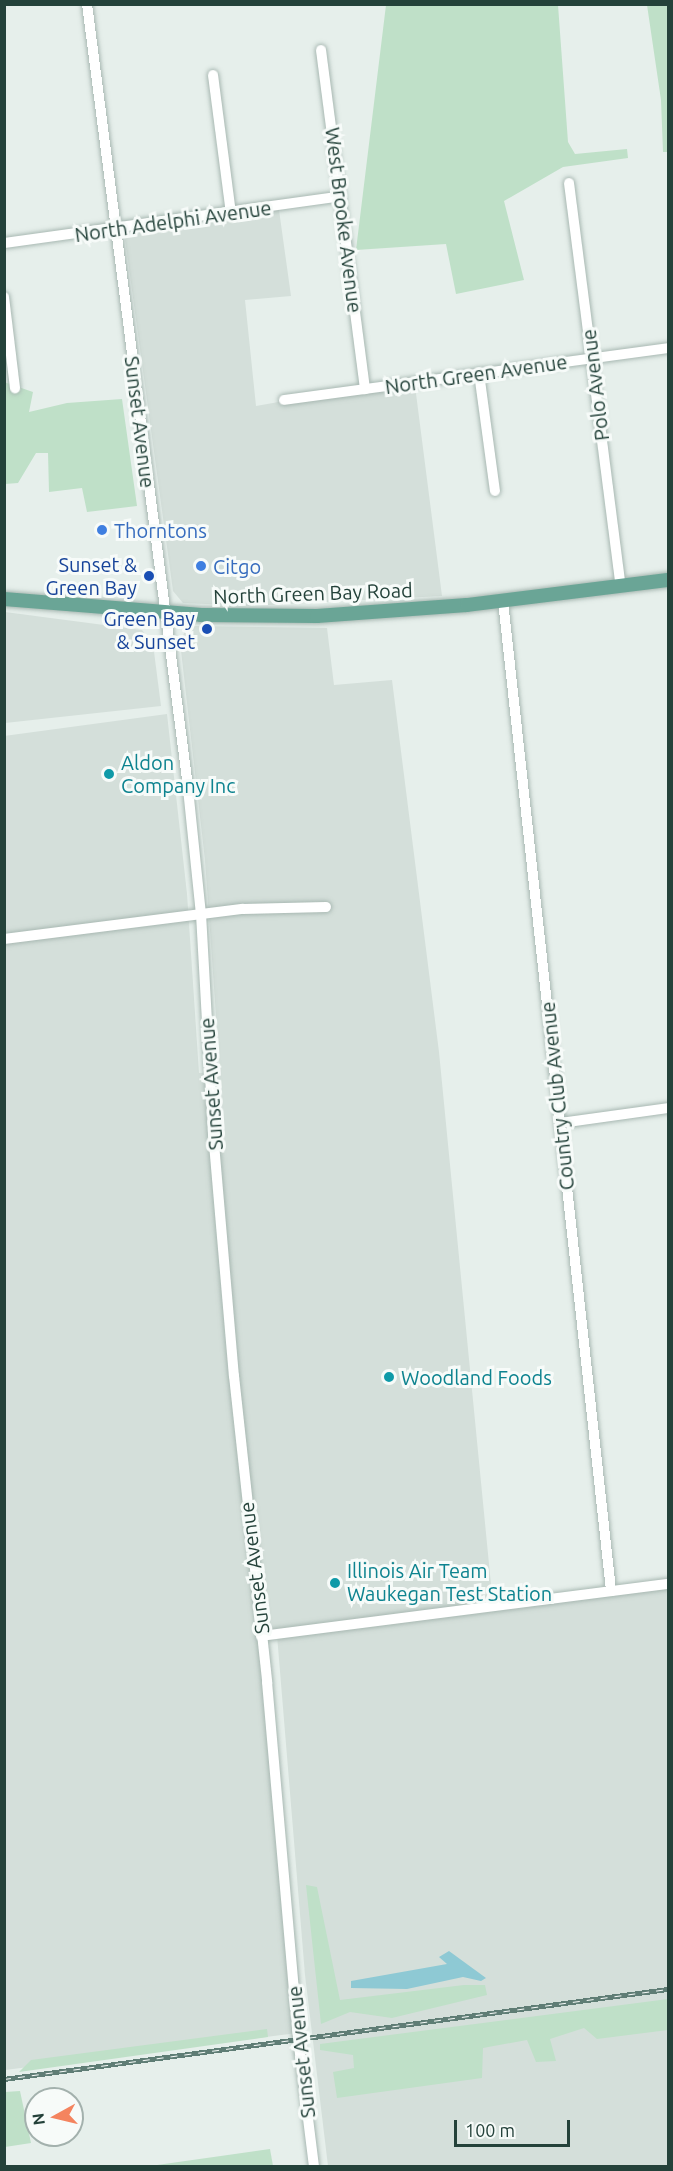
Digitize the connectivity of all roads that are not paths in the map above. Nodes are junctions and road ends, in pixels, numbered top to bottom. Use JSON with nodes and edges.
{"nodes":[{"id":1,"x":87,"y":4,"type":"edge"},
{"id":2,"x":321,"y":51,"type":"dead end"},
{"id":3,"x":213,"y":75,"type":"dead end"},
{"id":4,"x":569,"y":183,"type":"dead end"},
{"id":5,"x":341,"y":196,"type":"junction"},
{"id":6,"x":231,"y":213,"type":"junction"},
{"id":7,"x":115,"y":230,"type":"junction"},
{"id":8,"x":4,"y":243,"type":"edge"},
{"id":9,"x":4,"y":297,"type":"edge"},
{"id":10,"x":669,"y":348,"type":"edge"},
{"id":11,"x":592,"y":358,"type":"junction"},
{"id":12,"x":479,"y":373,"type":"junction"},
{"id":13,"x":15,"y":388,"type":"dead end"},
{"id":14,"x":366,"y":389,"type":"junction"},
{"id":15,"x":284,"y":400,"type":"dead end"},
{"id":16,"x":495,"y":491,"type":"dead end"},
{"id":17,"x":669,"y":580,"type":"edge"},
{"id":18,"x":621,"y":587,"type":"junction"},
{"id":19,"x":4,"y":599,"type":"edge"},
{"id":20,"x":503,"y":601,"type":"junction"},
{"id":21,"x":165,"y":613,"type":"junction"},
{"id":22,"x":326,"y":907,"type":"dead end"},
{"id":23,"x":201,"y":914,"type":"junction"},
{"id":24,"x":4,"y":939,"type":"edge"},
{"id":25,"x":669,"y":1108,"type":"edge"},
{"id":26,"x":560,"y":1123,"type":"junction"},
{"id":27,"x":669,"y":1584,"type":"edge"},
{"id":28,"x":611,"y":1591,"type":"junction"},
{"id":29,"x":261,"y":1636,"type":"junction"},
{"id":30,"x":314,"y":2166,"type":"edge"}],
"edges":[{"from":1,"to":7,"type":"street","name":"Sunset Avenue"},
{"from":2,"to":5,"type":"street","name":"West Brooke Avenue"},
{"from":3,"to":6,"type":"street"},
{"from":4,"to":11,"type":"street","name":"Polo Avenue"},
{"from":5,"to":6,"type":"street","name":"North Adelphi Avenue"},
{"from":5,"to":14,"type":"street","name":"West Brooke Avenue"},
{"from":6,"to":7,"type":"street","name":"North Adelphi Avenue"},
{"from":7,"to":8,"type":"street","name":"North Adelphi Avenue"},
{"from":7,"to":21,"type":"street","name":"Sunset Avenue"},
{"from":9,"to":13,"type":"street"},
{"from":10,"to":11,"type":"street","name":"North Green Avenue"},
{"from":11,"to":12,"type":"street","name":"North Green Avenue"},
{"from":11,"to":18,"type":"street","name":"Polo Avenue"},
{"from":12,"to":14,"type":"street","name":"North Green Avenue"},
{"from":12,"to":16,"type":"street"},
{"from":14,"to":15,"type":"street","name":"North Green Avenue"},
{"from":17,"to":18,"type":"main road","name":"North Green Bay Road"},
{"from":18,"to":20,"type":"main road","name":"North Green Bay Road"},
{"from":19,"to":21,"type":"main road","name":"North Green Bay Road"},
{"from":20,"to":21,"type":"main road","name":"North Green Bay Road"},
{"from":20,"to":26,"type":"street","name":"Country Club Avenue"},
{"from":21,"to":23,"type":"street","name":"Sunset Avenue"},
{"from":22,"to":23,"type":"street"},
{"from":23,"to":24,"type":"street"},
{"from":23,"to":29,"type":"street","name":"Sunset Avenue"},
{"from":25,"to":26,"type":"street"},
{"from":26,"to":28,"type":"street","name":"Country Club Avenue"},
{"from":27,"to":28,"type":"street"},
{"from":28,"to":29,"type":"street"},
{"from":29,"to":30,"type":"street","name":"Sunset Avenue"}]}
